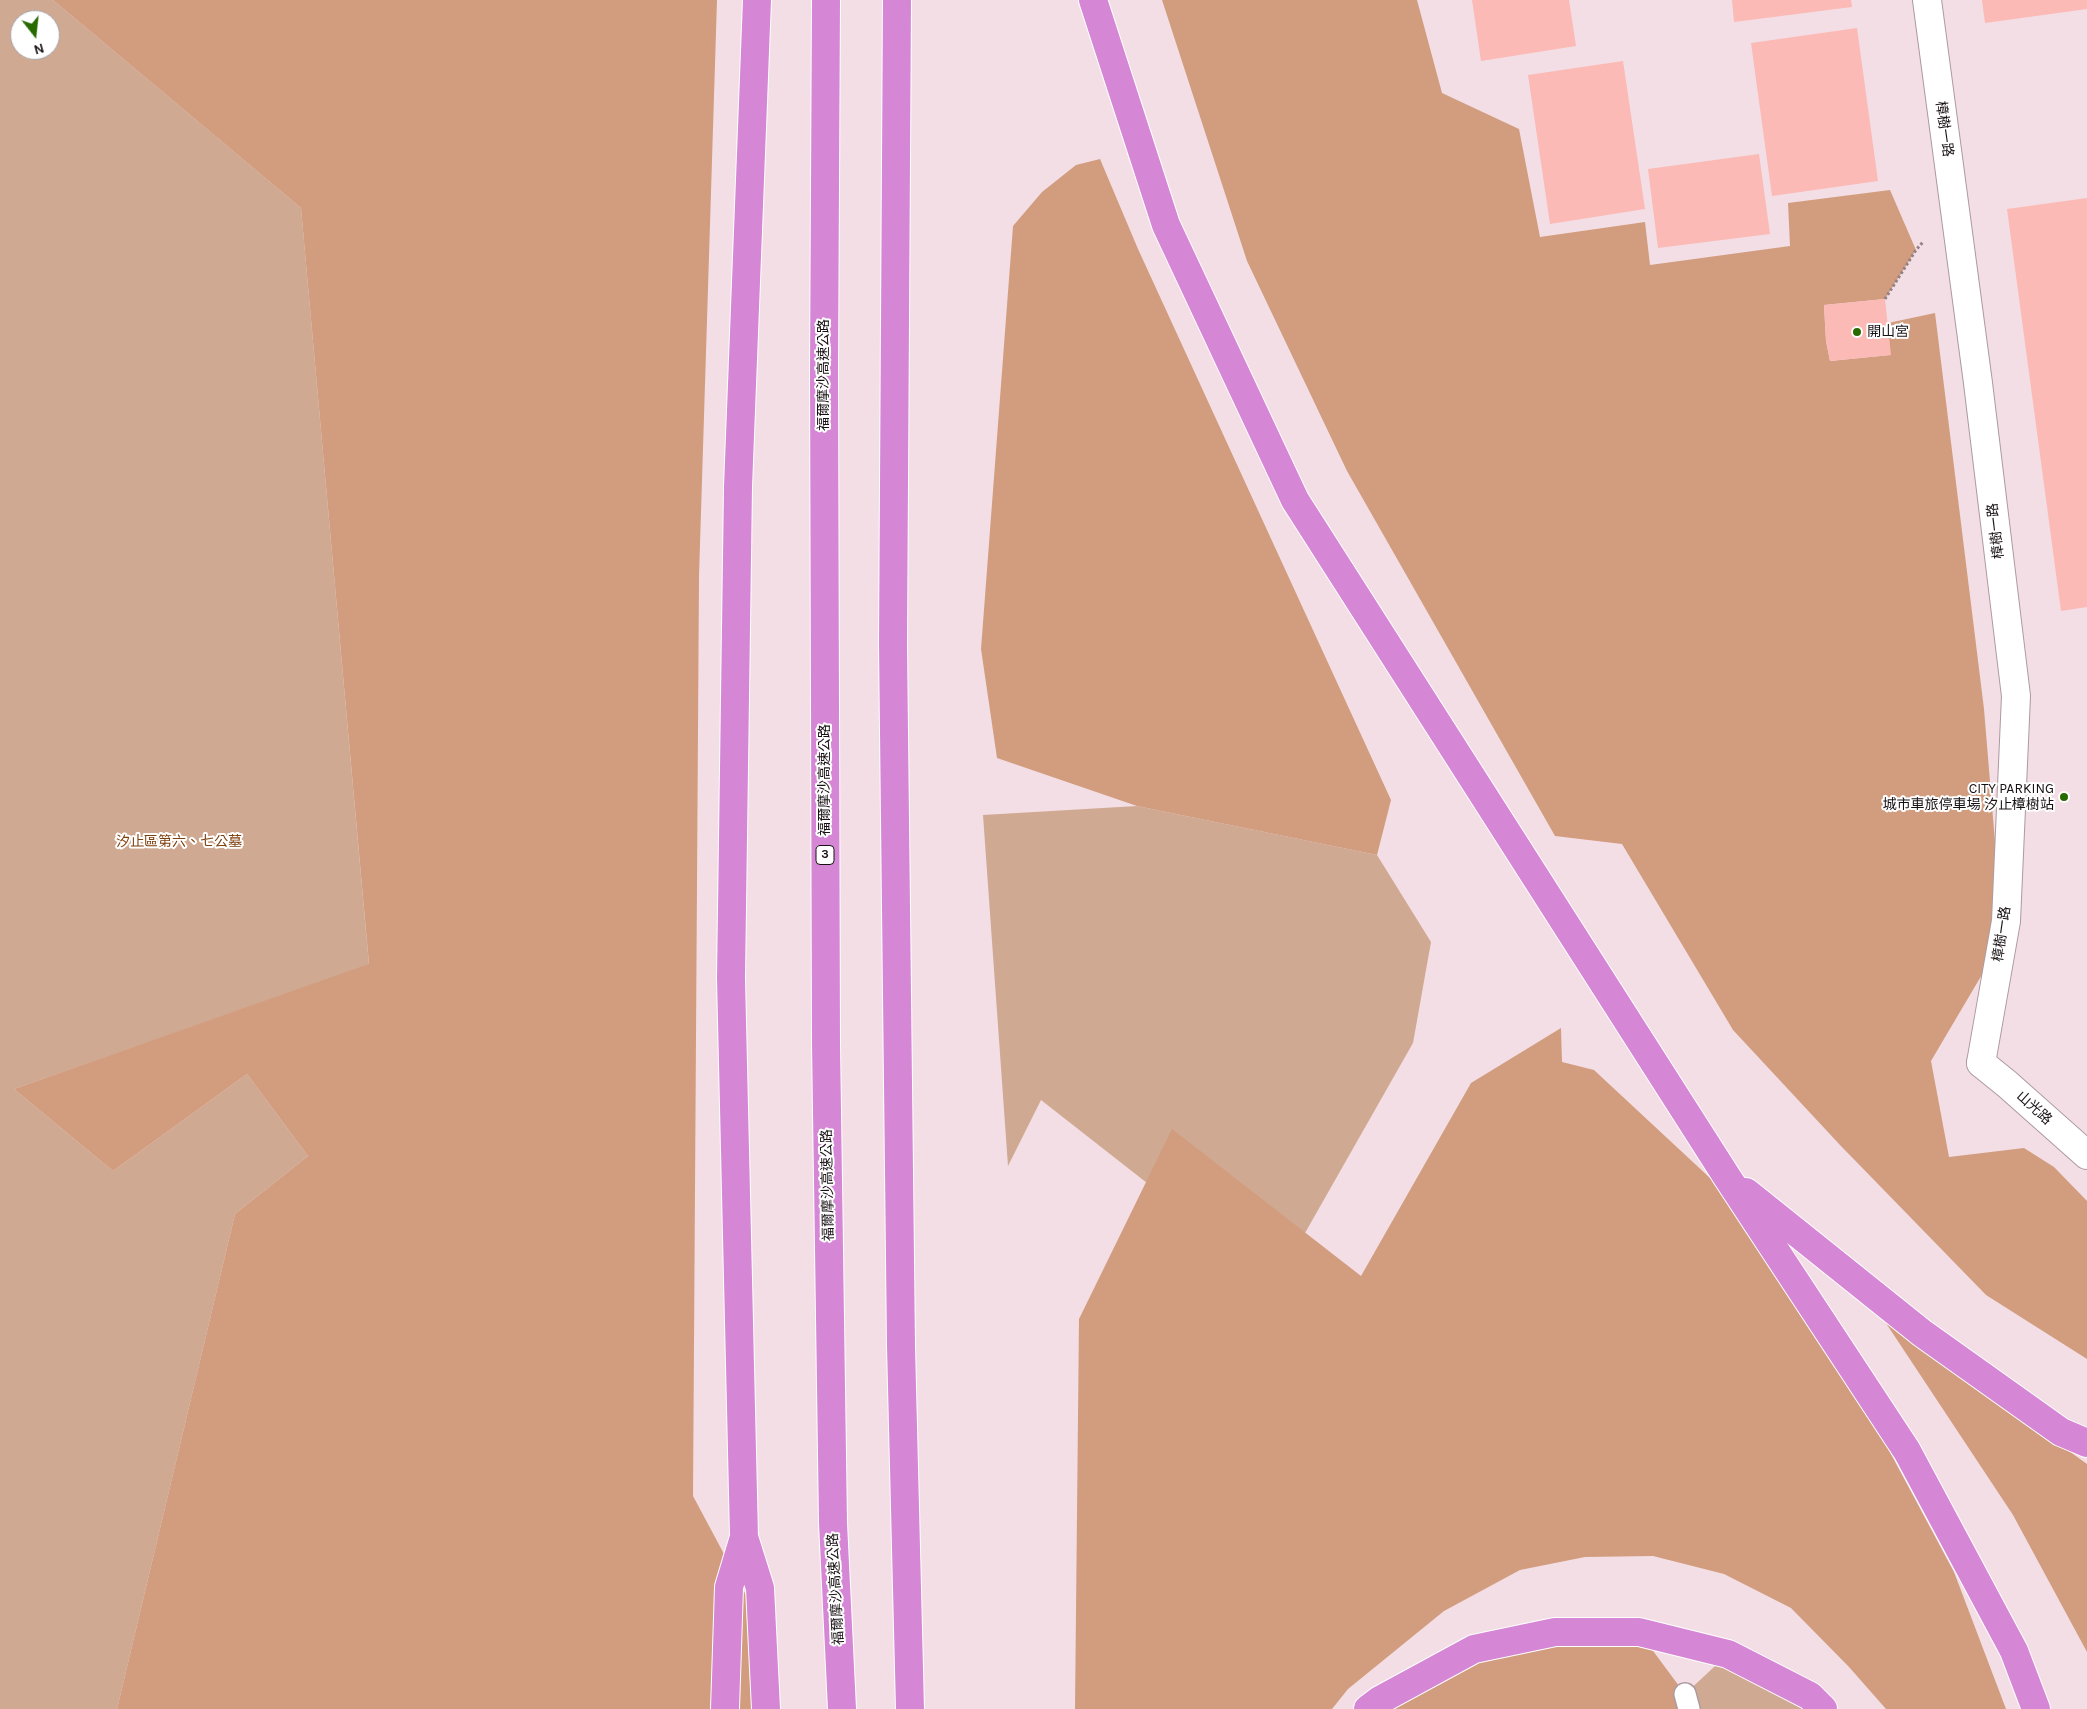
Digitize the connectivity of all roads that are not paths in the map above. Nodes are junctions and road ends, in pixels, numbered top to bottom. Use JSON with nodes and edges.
{"nodes":[{"id":1,"x":756,"y":0,"type":"edge"},
{"id":2,"x":826,"y":0,"type":"edge"},
{"id":3,"x":897,"y":0,"type":"edge"},
{"id":4,"x":1093,"y":0,"type":"edge"},
{"id":5,"x":1927,"y":0,"type":"edge"},
{"id":6,"x":1981,"y":1063,"type":"joint"},
{"id":7,"x":2087,"y":1155,"type":"edge"},
{"id":8,"x":1727,"y":1177,"type":"junction"},
{"id":9,"x":2087,"y":1443,"type":"edge"},
{"id":10,"x":744,"y":1536,"type":"junction"},
{"id":11,"x":726,"y":1709,"type":"edge"},
{"id":12,"x":766,"y":1709,"type":"edge"},
{"id":13,"x":842,"y":1709,"type":"edge"},
{"id":14,"x":910,"y":1709,"type":"edge"},
{"id":15,"x":1368,"y":1709,"type":"edge"},
{"id":16,"x":1823,"y":1709,"type":"edge"},
{"id":17,"x":2036,"y":1709,"type":"edge"}],
"edges":[{"from":1,"to":10,"type":"highway"},
{"from":2,"to":13,"type":"highway","name":"福爾摩沙高速公路","number":"3"},
{"from":3,"to":14,"type":"highway"},
{"from":4,"to":8,"type":"highway"},
{"from":5,"to":6,"type":"street","name":"樟樹一路"},
{"from":6,"to":7,"type":"street","name":"山光路"},
{"from":8,"to":9,"type":"highway"},
{"from":8,"to":17,"type":"highway"},
{"from":10,"to":11,"type":"highway"},
{"from":10,"to":12,"type":"highway"},
{"from":15,"to":16,"type":"highway"}]}
